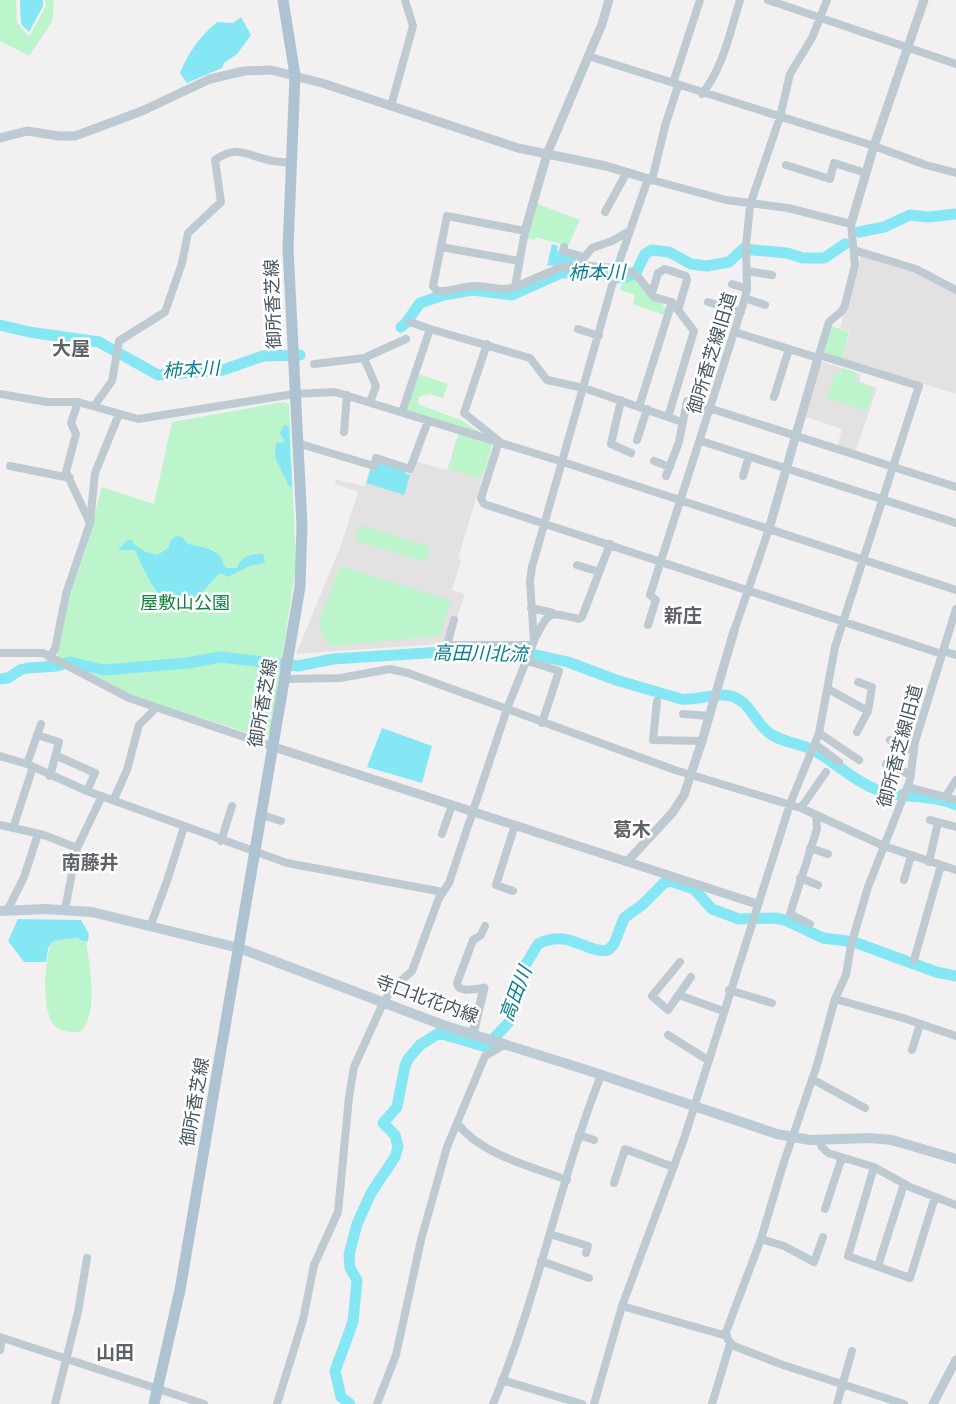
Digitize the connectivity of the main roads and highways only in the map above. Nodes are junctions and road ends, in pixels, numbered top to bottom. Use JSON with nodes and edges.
{"nodes":[{"id":1,"x":282,"y":0,"type":"edge"},
{"id":2,"x":3,"y":911,"type":"edge"},
{"id":3,"x":239,"y":948,"type":"junction"},
{"id":4,"x":956,"y":1159,"type":"edge"},
{"id":5,"x":154,"y":1404,"type":"edge"}],
"edges":[{"from":1,"to":3,"type":"main road","name":"御所香芝線"},
{"from":2,"to":3,"type":"main road","name":"寺口北花内線"},
{"from":3,"to":4,"type":"main road","name":"寺口北花内線"},
{"from":3,"to":5,"type":"main road","name":"御所香芝線"}]}
